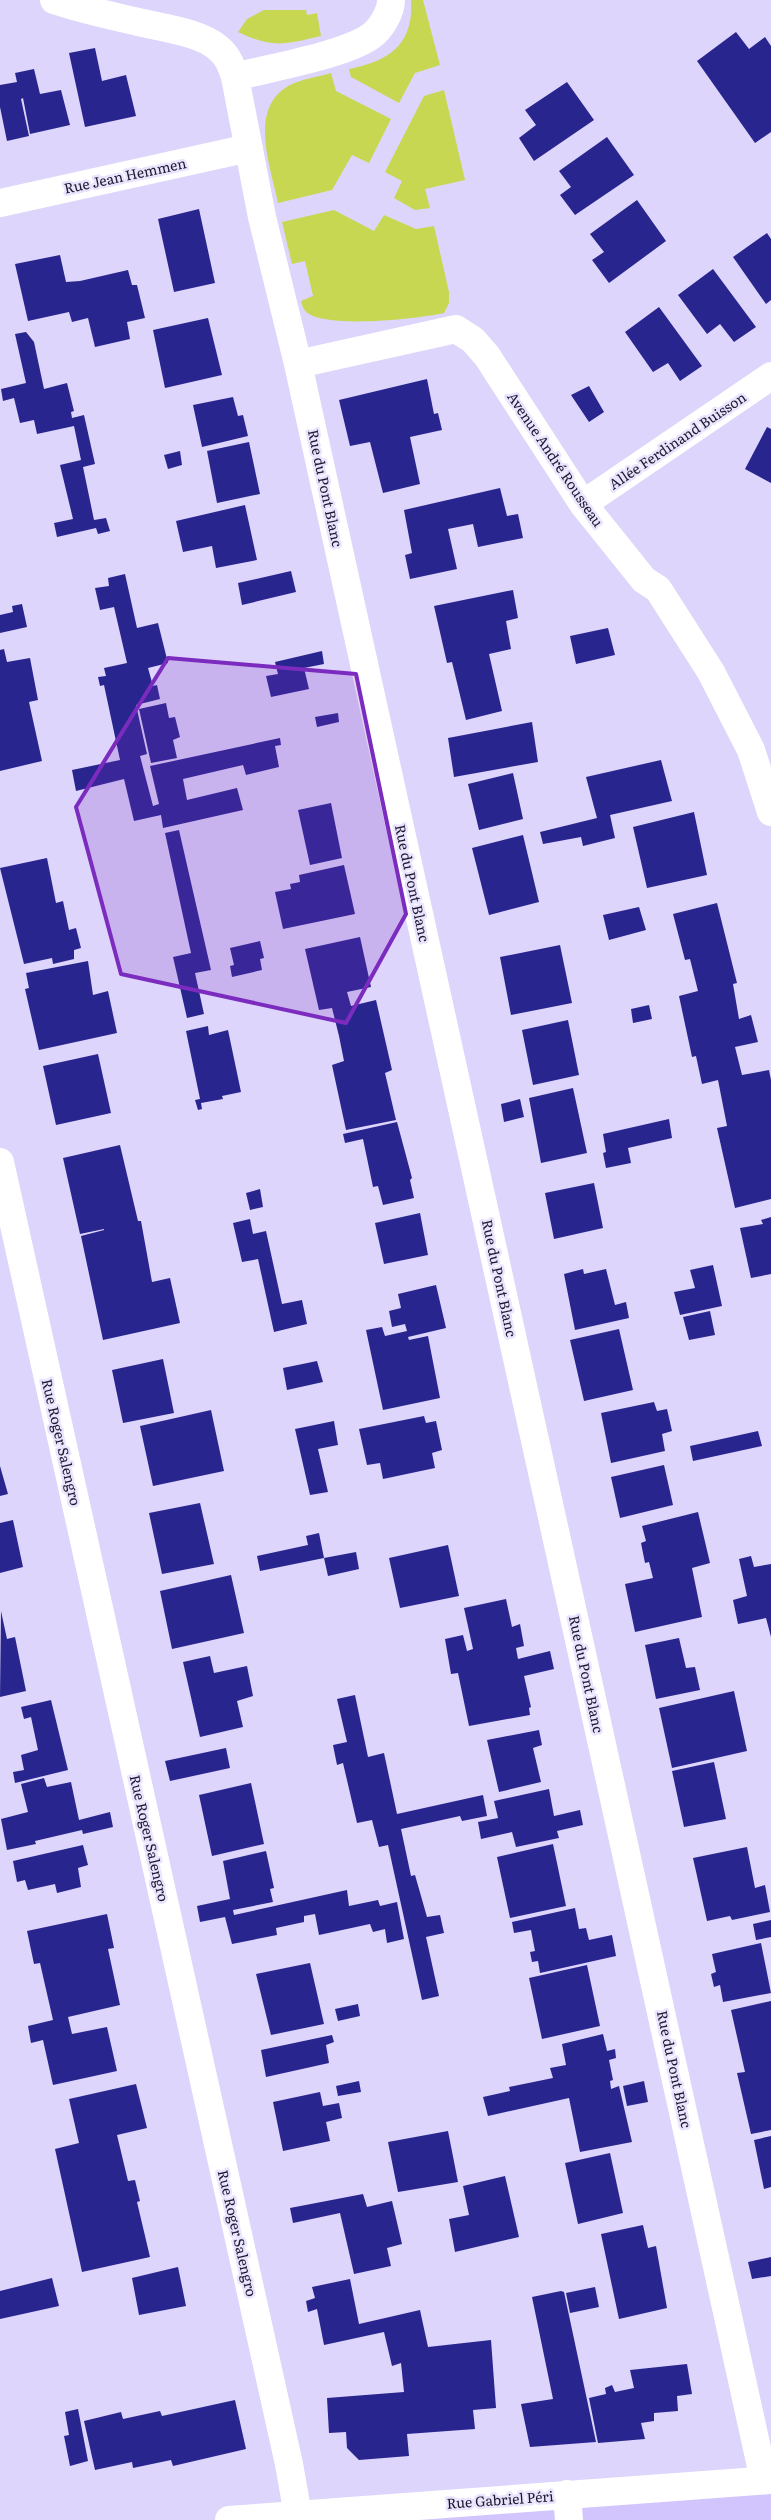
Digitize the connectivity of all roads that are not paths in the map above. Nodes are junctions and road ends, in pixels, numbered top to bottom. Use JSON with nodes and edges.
{"nodes":[{"id":1,"x":54,"y":0,"type":"edge"},
{"id":2,"x":391,"y":0,"type":"edge"},
{"id":3,"x":235,"y":77,"type":"junction"},
{"id":4,"x":249,"y":148,"type":"junction"},
{"id":5,"x":0,"y":203,"type":"edge"},
{"id":6,"x":298,"y":364,"type":"junction"},
{"id":7,"x":771,"y":376,"type":"edge"},
{"id":8,"x":583,"y":504,"type":"junction"},
{"id":9,"x":771,"y":812,"type":"edge"},
{"id":10,"x":0,"y":1162,"type":"edge"},
{"id":11,"x":768,"y":2480,"type":"edge"},
{"id":12,"x":568,"y":2507,"type":"edge"},
{"id":13,"x":298,"y":2514,"type":"junction"},
{"id":14,"x":229,"y":2520,"type":"edge"}],
"edges":[{"from":1,"to":3,"type":"street","name":"Rue du Pont Blanc"},
{"from":2,"to":3,"type":"street"},
{"from":3,"to":4,"type":"street","name":"Rue du Pont Blanc"},
{"from":4,"to":5,"type":"street","name":"Rue Jean Hemmen"},
{"from":4,"to":6,"type":"street","name":"Rue du Pont Blanc"},
{"from":6,"to":8,"type":"street","name":"Avenue André Rousseau"},
{"from":6,"to":11,"type":"street","name":"Rue du Pont Blanc"},
{"from":7,"to":8,"type":"street","name":"Allée Ferdinand Buisson"},
{"from":8,"to":9,"type":"street","name":"Avenue André Rousseau"},
{"from":10,"to":13,"type":"street","name":"Rue Roger Salengro"},
{"from":11,"to":12,"type":"street","name":"Rue Gabriel Péri"},
{"from":12,"to":13,"type":"street","name":"Rue Gabriel Péri"},
{"from":13,"to":14,"type":"street","name":"Rue Gabriel Péri"}]}
